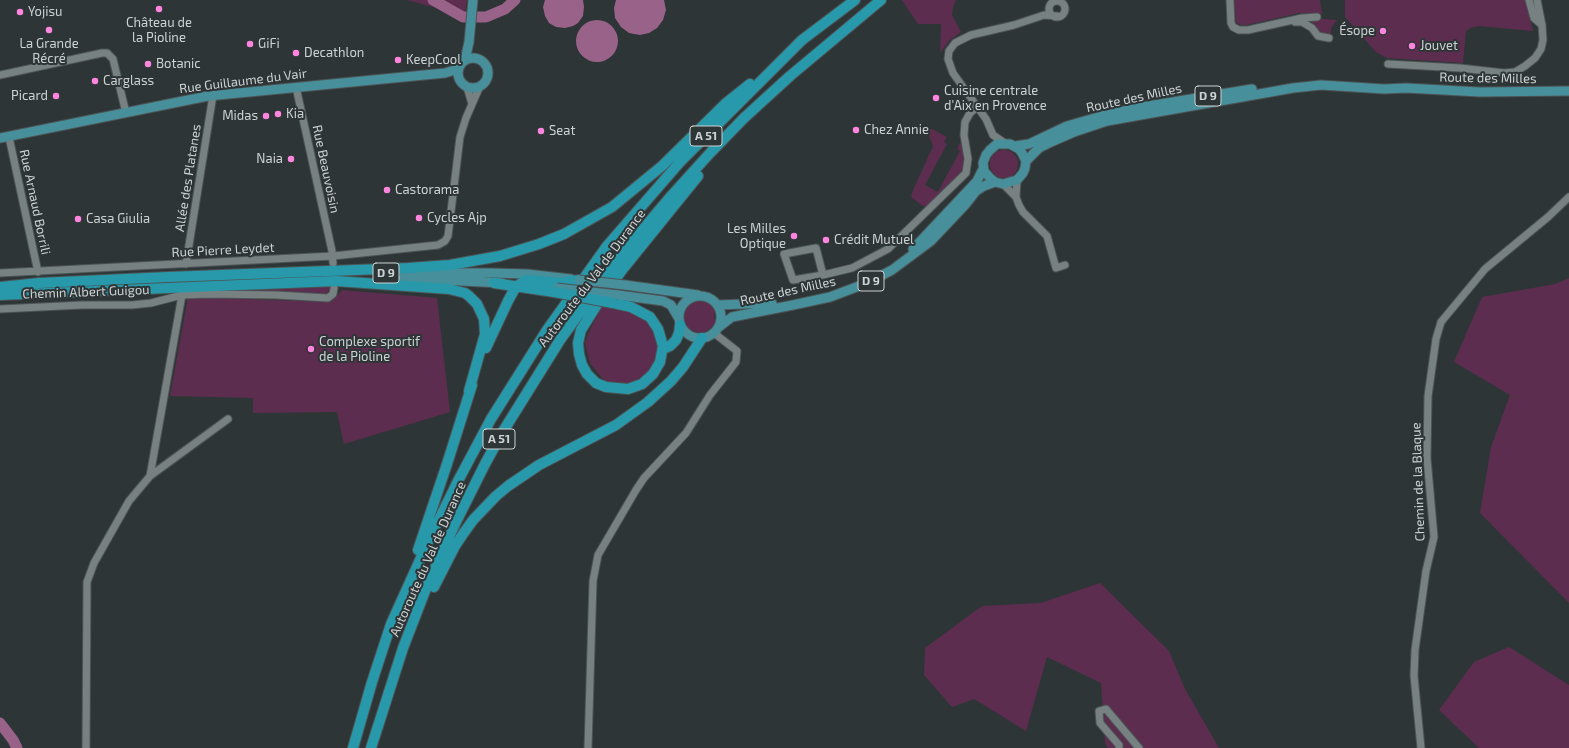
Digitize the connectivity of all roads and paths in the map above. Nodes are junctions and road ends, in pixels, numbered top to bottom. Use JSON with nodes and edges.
{"nodes":[{"id":1,"x":473,"y":0,"type":"edge"},
{"id":2,"x":855,"y":0,"type":"edge"},
{"id":3,"x":881,"y":0,"type":"edge"},
{"id":4,"x":1230,"y":0,"type":"edge"},
{"id":5,"x":1529,"y":0,"type":"edge"},
{"id":6,"x":1537,"y":0,"type":"edge"},
{"id":7,"x":1050,"y":6,"type":"junction"},
{"id":8,"x":1044,"y":15,"type":"junction"},
{"id":9,"x":1058,"y":16,"type":"junction"},
{"id":10,"x":1317,"y":17,"type":"dead end"},
{"id":11,"x":1287,"y":21,"type":"junction"},
{"id":12,"x":1542,"y":25,"type":"junction"},
{"id":13,"x":1329,"y":38,"type":"dead end"},
{"id":14,"x":469,"y":40,"type":"junction"},
{"id":15,"x":802,"y":40,"type":"junction"},
{"id":16,"x":477,"y":58,"type":"junction"},
{"id":17,"x":465,"y":60,"type":"junction"},
{"id":18,"x":1388,"y":64,"type":"dead end"},
{"id":19,"x":458,"y":69,"type":"junction"},
{"id":20,"x":445,"y":73,"type":"junction"},
{"id":21,"x":0,"y":75,"type":"edge"},
{"id":22,"x":790,"y":76,"type":"junction"},
{"id":23,"x":460,"y":80,"type":"junction"},
{"id":24,"x":480,"y":86,"type":"junction"},
{"id":25,"x":296,"y":87,"type":"junction"},
{"id":26,"x":467,"y":87,"type":"junction"},
{"id":27,"x":1406,"y":88,"type":"junction"},
{"id":28,"x":1569,"y":91,"type":"edge"},
{"id":29,"x":213,"y":95,"type":"junction"},
{"id":30,"x":472,"y":104,"type":"junction"},
{"id":31,"x":977,"y":107,"type":"junction"},
{"id":32,"x":126,"y":113,"type":"junction"},
{"id":33,"x":993,"y":135,"type":"junction"},
{"id":34,"x":4,"y":138,"type":"edge"},
{"id":35,"x":1010,"y":145,"type":"junction"},
{"id":36,"x":990,"y":150,"type":"junction"},
{"id":37,"x":1026,"y":162,"type":"junction"},
{"id":38,"x":983,"y":169,"type":"junction"},
{"id":39,"x":1017,"y":180,"type":"junction"},
{"id":40,"x":997,"y":182,"type":"junction"},
{"id":41,"x":1016,"y":197,"type":"junction"},
{"id":42,"x":1569,"y":197,"type":"edge"},
{"id":43,"x":333,"y":256,"type":"junction"},
{"id":44,"x":333,"y":263,"type":"dead end"},
{"id":45,"x":186,"y":264,"type":"junction"},
{"id":46,"x":1065,"y":265,"type":"dead end"},
{"id":47,"x":38,"y":272,"type":"junction"},
{"id":48,"x":0,"y":273,"type":"edge"},
{"id":49,"x":245,"y":273,"type":"junction"},
{"id":50,"x":823,"y":275,"type":"junction"},
{"id":51,"x":579,"y":280,"type":"joint"},
{"id":52,"x":0,"y":282,"type":"edge"},
{"id":53,"x":39,"y":283,"type":"junction"},
{"id":54,"x":494,"y":283,"type":"joint"},
{"id":55,"x":335,"y":284,"type":"junction"},
{"id":56,"x":519,"y":285,"type":"junction"},
{"id":57,"x":558,"y":285,"type":"junction"},
{"id":58,"x":0,"y":286,"type":"edge"},
{"id":59,"x":0,"y":295,"type":"edge"},
{"id":60,"x":182,"y":295,"type":"junction"},
{"id":61,"x":700,"y":296,"type":"junction"},
{"id":62,"x":616,"y":299,"type":"junction"},
{"id":63,"x":718,"y":305,"type":"junction"},
{"id":64,"x":0,"y":309,"type":"edge"},
{"id":65,"x":679,"y":321,"type":"junction"},
{"id":66,"x":716,"y":330,"type":"junction"},
{"id":67,"x":702,"y":338,"type":"junction"},
{"id":68,"x":663,"y":349,"type":"junction"},
{"id":69,"x":469,"y":391,"type":"junction"},
{"id":70,"x":228,"y":419,"type":"dead end"},
{"id":71,"x":150,"y":476,"type":"junction"},
{"id":72,"x":396,"y":612,"type":"junction"},
{"id":73,"x":403,"y":648,"type":"junction"},
{"id":74,"x":86,"y":748,"type":"edge"},
{"id":75,"x":353,"y":748,"type":"edge"},
{"id":76,"x":371,"y":748,"type":"edge"},
{"id":77,"x":588,"y":748,"type":"edge"},
{"id":78,"x":1119,"y":748,"type":"edge"},
{"id":79,"x":1139,"y":748,"type":"edge"},
{"id":80,"x":1421,"y":748,"type":"edge"}],
"edges":[{"from":1,"to":14,"type":"main road"},
{"from":2,"to":15,"type":"highway","name":"Autoroute du Val de Durance","number":"A 51"},
{"from":3,"to":22,"type":"highway","name":"Autoroute du Val de Durance","number":"A 51"},
{"from":4,"to":11,"type":"street"},
{"from":5,"to":12,"type":"street"},
{"from":6,"to":12,"type":"street"},
{"from":7,"to":8,"type":"street"},
{"from":7,"to":9,"type":"street"},
{"from":7,"to":9,"type":"street"},
{"from":8,"to":9,"type":"street"},
{"from":8,"to":31,"type":"street"},
{"from":10,"to":11,"type":"street"},
{"from":11,"to":13,"type":"street"},
{"from":12,"to":18,"type":"street"},
{"from":14,"to":16,"type":"main road"},
{"from":14,"to":17,"type":"main road"},
{"from":15,"to":49,"type":"highway"},
{"from":15,"to":72,"type":"highway","name":"Autoroute du Val de Durance","number":"A 51"},
{"from":16,"to":17,"type":"main road"},
{"from":16,"to":24,"type":"main road"},
{"from":17,"to":19,"type":"main road"},
{"from":19,"to":20,"type":"main road","name":"Rue Guillaume du Vair"},
{"from":19,"to":23,"type":"main road"},
{"from":20,"to":23,"type":"main road"},
{"from":20,"to":25,"type":"main road","name":"Rue Guillaume du Vair"},
{"from":21,"to":32,"type":"street"},
{"from":22,"to":68,"type":"highway"},
{"from":22,"to":73,"type":"highway","name":"Autoroute du Val de Durance","number":"A 51"},
{"from":23,"to":26,"type":"main road"},
{"from":24,"to":26,"type":"main road"},
{"from":24,"to":30,"type":"street"},
{"from":25,"to":29,"type":"main road","name":"Rue Guillaume du Vair"},
{"from":25,"to":43,"type":"street","name":"Rue Beauvoisin"},
{"from":26,"to":30,"type":"street"},
{"from":27,"to":28,"type":"main road","name":"Route des Milles","number":"D 9"},
{"from":27,"to":35,"type":"main road","name":"Route des Milles","number":"D 9"},
{"from":27,"to":37,"type":"main road","name":"Route des Milles","number":"D 9"},
{"from":29,"to":32,"type":"main road","name":"Rue Guillaume du Vair"},
{"from":29,"to":45,"type":"street","name":"Allée des Platanes"},
{"from":30,"to":43,"type":"street","name":"Rue Pierre Leydet"},
{"from":31,"to":33,"type":"street"},
{"from":31,"to":50,"type":"street"},
{"from":32,"to":34,"type":"main road","name":"Rue Guillaume du Vair"},
{"from":33,"to":35,"type":"street"},
{"from":33,"to":36,"type":"street"},
{"from":34,"to":47,"type":"street","name":"Rue Arnaud Borrili"},
{"from":35,"to":36,"type":"main road"},
{"from":35,"to":37,"type":"main road"},
{"from":36,"to":38,"type":"main road"},
{"from":37,"to":39,"type":"main road"},
{"from":38,"to":40,"type":"main road"},
{"from":38,"to":63,"type":"main road","name":"Route des Milles","number":"D 9"},
{"from":39,"to":40,"type":"main road"},
{"from":39,"to":41,"type":"street"},
{"from":40,"to":41,"type":"street"},
{"from":40,"to":66,"type":"main road","name":"Route des Milles","number":"D 9"},
{"from":41,"to":46,"type":"street"},
{"from":42,"to":80,"type":"street","name":"Chemin de la Blaque"},
{"from":43,"to":44,"type":"street","name":"Rue Beauvoisin"},
{"from":43,"to":45,"type":"street","name":"Rue Pierre Leydet"},
{"from":45,"to":47,"type":"street","name":"Rue Pierre Leydet"},
{"from":47,"to":48,"type":"street","name":"Rue Pierre Leydet"},
{"from":49,"to":53,"type":"highway","number":"D 9"},
{"from":49,"to":57,"type":"main road","number":"D 9"},
{"from":50,"to":50,"type":"street"},
{"from":51,"to":57,"type":"highway"},
{"from":51,"to":61,"type":"main road","bridge":true},
{"from":52,"to":53,"type":"highway","number":"D 9"},
{"from":53,"to":58,"type":"highway","number":"D 9"},
{"from":54,"to":55,"type":"main road","number":"D 9"},
{"from":54,"to":56,"type":"highway"},
{"from":55,"to":59,"type":"highway","number":"D 9"},
{"from":55,"to":60,"type":"street","name":"Chemin Albert Guigou"},
{"from":55,"to":69,"type":"highway"},
{"from":56,"to":57,"type":"highway"},
{"from":56,"to":69,"type":"highway"},
{"from":57,"to":62,"type":"highway","bridge":true},
{"from":60,"to":64,"type":"street","name":"Chemin Albert Guigou"},
{"from":60,"to":71,"type":"street"},
{"from":61,"to":63,"type":"main road"},
{"from":61,"to":65,"type":"main road"},
{"from":62,"to":65,"type":"main road"},
{"from":62,"to":68,"type":"highway"},
{"from":63,"to":66,"type":"main road"},
{"from":65,"to":67,"type":"main road"},
{"from":65,"to":68,"type":"highway"},
{"from":66,"to":67,"type":"main road"},
{"from":66,"to":77,"type":"street"},
{"from":67,"to":73,"type":"highway"},
{"from":69,"to":72,"type":"highway"},
{"from":70,"to":71,"type":"street"},
{"from":71,"to":74,"type":"street"},
{"from":72,"to":75,"type":"highway","name":"Autoroute du Val de Durance","number":"A 51"},
{"from":73,"to":76,"type":"highway","name":"Autoroute du Val de Durance","number":"A 51"},
{"from":78,"to":79,"type":"street"}]}
